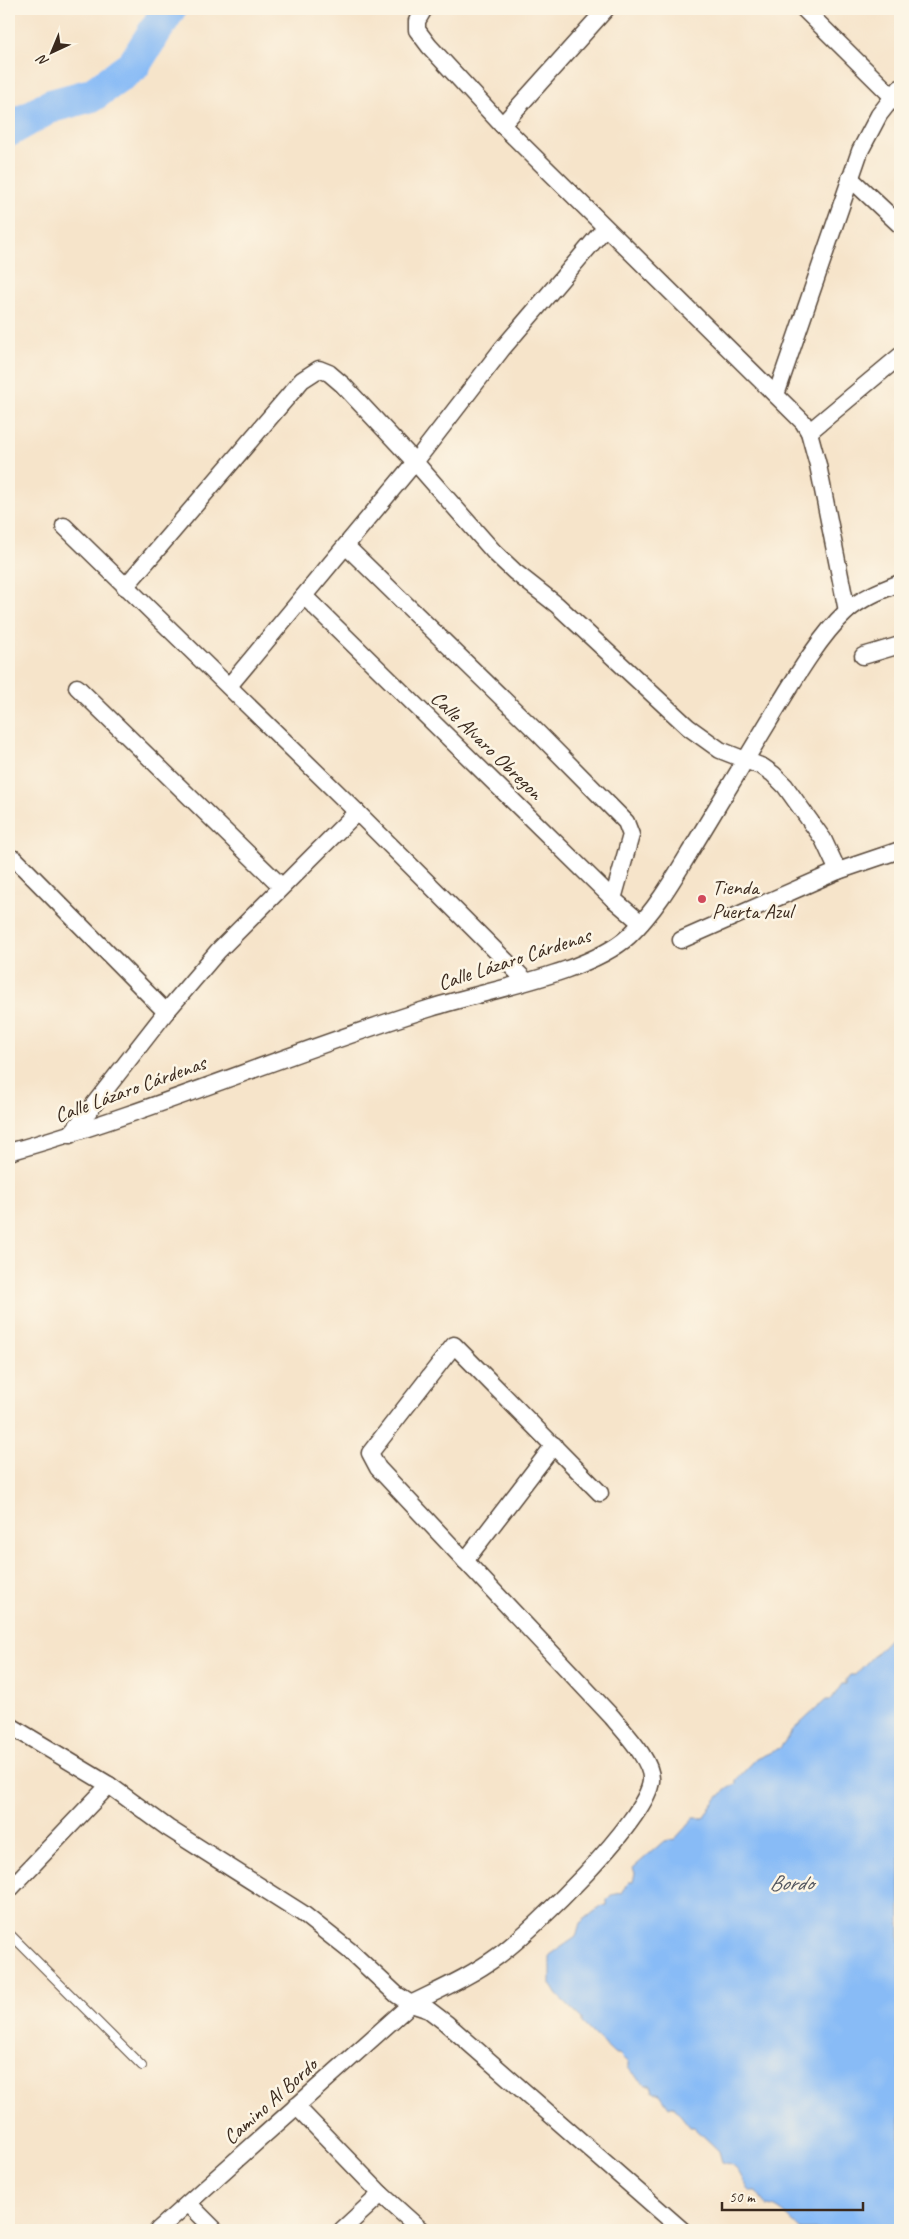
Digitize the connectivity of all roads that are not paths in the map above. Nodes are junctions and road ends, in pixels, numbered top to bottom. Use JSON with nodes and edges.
{"nodes":[{"id":1,"x":424,"y":9,"type":"edge"},
{"id":2,"x":606,"y":9,"type":"edge"},
{"id":3,"x":804,"y":9,"type":"edge"},
{"id":4,"x":898,"y":96,"type":"edge"},
{"id":5,"x":502,"y":125,"type":"junction"},
{"id":6,"x":850,"y":178,"type":"junction"},
{"id":7,"x":900,"y":225,"type":"edge"},
{"id":8,"x":605,"y":228,"type":"junction"},
{"id":9,"x":900,"y":356,"type":"edge"},
{"id":10,"x":776,"y":395,"type":"junction"},
{"id":11,"x":809,"y":432,"type":"junction"},
{"id":12,"x":415,"y":462,"type":"junction"},
{"id":13,"x":64,"y":526,"type":"dead end"},
{"id":14,"x":346,"y":546,"type":"junction"},
{"id":15,"x":900,"y":583,"type":"edge"},
{"id":16,"x":125,"y":587,"type":"junction"},
{"id":17,"x":304,"y":596,"type":"junction"},
{"id":18,"x":847,"y":611,"type":"junction"},
{"id":19,"x":900,"y":646,"type":"edge"},
{"id":20,"x":863,"y":656,"type":"dead end"},
{"id":21,"x":229,"y":686,"type":"junction"},
{"id":22,"x":77,"y":687,"type":"dead end"},
{"id":23,"x":746,"y":760,"type":"junction"},
{"id":24,"x":357,"y":812,"type":"junction"},
{"id":25,"x":900,"y":850,"type":"edge"},
{"id":26,"x":16,"y":859,"type":"dead end"},
{"id":27,"x":838,"y":871,"type":"junction"},
{"id":28,"x":281,"y":886,"type":"junction"},
{"id":29,"x":613,"y":899,"type":"junction"},
{"id":30,"x":641,"y":923,"type":"junction"},
{"id":31,"x":681,"y":940,"type":"dead end"},
{"id":32,"x":526,"y":981,"type":"junction"},
{"id":33,"x":166,"y":1012,"type":"junction"},
{"id":34,"x":70,"y":1134,"type":"junction"},
{"id":35,"x":9,"y":1152,"type":"edge"},
{"id":36,"x":554,"y":1445,"type":"junction"},
{"id":37,"x":600,"y":1493,"type":"dead end"},
{"id":38,"x":465,"y":1561,"type":"junction"},
{"id":39,"x":9,"y":1725,"type":"edge"},
{"id":40,"x":110,"y":1786,"type":"junction"},
{"id":41,"x":9,"y":1890,"type":"edge"},
{"id":42,"x":9,"y":1933,"type":"edge"},
{"id":43,"x":411,"y":2004,"type":"junction"},
{"id":44,"x":142,"y":2066,"type":"dead end"},
{"id":45,"x":296,"y":2106,"type":"junction"},
{"id":46,"x":381,"y":2194,"type":"junction"},
{"id":47,"x":189,"y":2204,"type":"junction"},
{"id":48,"x":158,"y":2230,"type":"edge"},
{"id":49,"x":215,"y":2230,"type":"edge"},
{"id":50,"x":342,"y":2230,"type":"edge"},
{"id":51,"x":421,"y":2230,"type":"edge"},
{"id":52,"x":682,"y":2230,"type":"edge"}],
"edges":[{"from":1,"to":5,"type":"street"},
{"from":2,"to":5,"type":"street"},
{"from":3,"to":4,"type":"street"},
{"from":4,"to":6,"type":"street"},
{"from":5,"to":8,"type":"street"},
{"from":6,"to":7,"type":"street"},
{"from":6,"to":10,"type":"street"},
{"from":8,"to":10,"type":"street"},
{"from":8,"to":12,"type":"street"},
{"from":9,"to":11,"type":"street"},
{"from":10,"to":11,"type":"street"},
{"from":11,"to":18,"type":"street"},
{"from":12,"to":14,"type":"street"},
{"from":12,"to":16,"type":"street"},
{"from":12,"to":23,"type":"street"},
{"from":13,"to":16,"type":"street"},
{"from":14,"to":17,"type":"street"},
{"from":14,"to":29,"type":"street"},
{"from":15,"to":18,"type":"street","name":"Calle Lázaro Cárdenas"},
{"from":16,"to":21,"type":"street"},
{"from":17,"to":21,"type":"street"},
{"from":17,"to":29,"type":"street","name":"Calle Alvaro Obregon"},
{"from":18,"to":23,"type":"street","name":"Calle Lázaro Cárdenas"},
{"from":19,"to":20,"type":"street"},
{"from":21,"to":24,"type":"street"},
{"from":22,"to":28,"type":"street"},
{"from":23,"to":27,"type":"street"},
{"from":23,"to":30,"type":"street","name":"Calle Lázaro Cárdenas"},
{"from":24,"to":28,"type":"street"},
{"from":24,"to":32,"type":"street"},
{"from":25,"to":27,"type":"street"},
{"from":26,"to":33,"type":"street"},
{"from":27,"to":31,"type":"street"},
{"from":28,"to":33,"type":"street"},
{"from":29,"to":30,"type":"street","name":"Calle Alvaro Obregon"},
{"from":30,"to":32,"type":"street","name":"Calle Lázaro Cárdenas"},
{"from":32,"to":34,"type":"street","name":"Calle Lázaro Cárdenas"},
{"from":33,"to":34,"type":"street"},
{"from":34,"to":35,"type":"street","name":"Calle Lázaro Cárdenas"},
{"from":36,"to":37,"type":"street"},
{"from":36,"to":38,"type":"street"},
{"from":36,"to":38,"type":"street","name":"Camino Al Bordo"},
{"from":38,"to":43,"type":"street","name":"Camino Al Bordo"},
{"from":39,"to":40,"type":"street"},
{"from":40,"to":41,"type":"street"},
{"from":40,"to":43,"type":"street"},
{"from":42,"to":44,"type":"lane"},
{"from":43,"to":45,"type":"street","name":"Camino Al Bordo"},
{"from":43,"to":52,"type":"street"},
{"from":45,"to":46,"type":"street"},
{"from":45,"to":47,"type":"street","name":"Camino Al Bordo"},
{"from":46,"to":50,"type":"street"},
{"from":46,"to":51,"type":"street"},
{"from":47,"to":48,"type":"street","name":"Camino Al Bordo"},
{"from":47,"to":49,"type":"street"}]}
